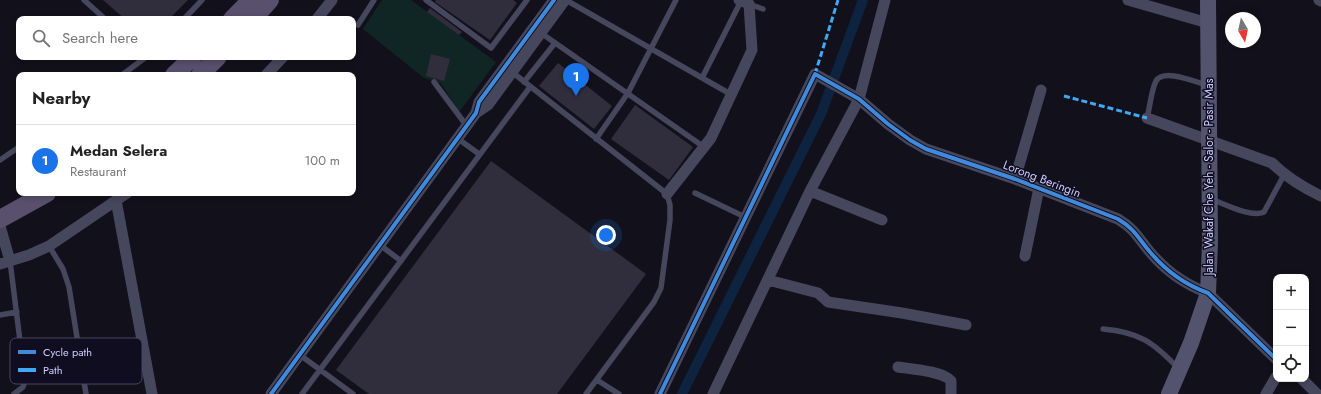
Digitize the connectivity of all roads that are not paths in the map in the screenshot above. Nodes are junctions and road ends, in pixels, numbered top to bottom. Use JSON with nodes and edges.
{"nodes":[{"id":1,"x":84,"y":0,"type":"edge"},
{"id":2,"x":202,"y":0,"type":"edge"},
{"id":3,"x":251,"y":0,"type":"edge"},
{"id":4,"x":270,"y":0,"type":"edge"},
{"id":5,"x":332,"y":0,"type":"edge"},
{"id":6,"x":374,"y":0,"type":"edge"},
{"id":7,"x":426,"y":0,"type":"edge"},
{"id":8,"x":527,"y":0,"type":"edge"},
{"id":9,"x":554,"y":0,"type":"edge"},
{"id":10,"x":566,"y":0,"type":"edge"},
{"id":11,"x":676,"y":0,"type":"edge"},
{"id":12,"x":885,"y":0,"type":"edge"},
{"id":13,"x":1128,"y":0,"type":"edge"},
{"id":14,"x":1208,"y":0,"type":"edge"},
{"id":15,"x":743,"y":1,"type":"edge"},
{"id":16,"x":763,"y":9,"type":"dead end"},
{"id":17,"x":102,"y":16,"type":"edge"},
{"id":18,"x":187,"y":16,"type":"edge"},
{"id":19,"x":235,"y":16,"type":"edge"},
{"id":20,"x":256,"y":16,"type":"edge"},
{"id":21,"x":319,"y":16,"type":"edge"},
{"id":22,"x":1208,"y":24,"type":"junction"},
{"id":23,"x":358,"y":25,"type":"dead end"},
{"id":24,"x":541,"y":33,"type":"junction"},
{"id":25,"x":555,"y":43,"type":"junction"},
{"id":26,"x":652,"y":48,"type":"junction"},
{"id":27,"x":142,"y":60,"type":"edge"},
{"id":28,"x":190,"y":60,"type":"edge"},
{"id":29,"x":215,"y":60,"type":"edge"},
{"id":30,"x":280,"y":60,"type":"edge"},
{"id":31,"x":126,"y":72,"type":"edge"},
{"id":32,"x":177,"y":72,"type":"edge"},
{"id":33,"x":203,"y":72,"type":"edge"},
{"id":34,"x":269,"y":72,"type":"edge"},
{"id":35,"x":512,"y":72,"type":"junction"},
{"id":36,"x":702,"y":78,"type":"junction"},
{"id":37,"x":434,"y":82,"type":"dead end"},
{"id":38,"x":524,"y":82,"type":"junction"},
{"id":39,"x":530,"y":86,"type":"junction"},
{"id":40,"x":1209,"y":86,"type":"junction"},
{"id":41,"x":1041,"y":90,"type":"dead end"},
{"id":42,"x":628,"y":93,"type":"junction"},
{"id":43,"x":732,"y":96,"type":"junction"},
{"id":44,"x":860,"y":99,"type":"junction"},
{"id":45,"x":476,"y":112,"type":"junction"},
{"id":46,"x":1148,"y":118,"type":"joint"},
{"id":47,"x":466,"y":125,"type":"junction"},
{"id":48,"x":457,"y":138,"type":"junction"},
{"id":49,"x":596,"y":139,"type":"junction"},
{"id":50,"x":1209,"y":139,"type":"junction"},
{"id":51,"x":704,"y":147,"type":"junction"},
{"id":52,"x":16,"y":149,"type":"edge"},
{"id":53,"x":479,"y":154,"type":"junction"},
{"id":54,"x":0,"y":160,"type":"edge"},
{"id":55,"x":1284,"y":175,"type":"junction"},
{"id":56,"x":1015,"y":179,"type":"junction"},
{"id":57,"x":1039,"y":188,"type":"junction"},
{"id":58,"x":810,"y":191,"type":"junction"},
{"id":59,"x":695,"y":193,"type":"dead end"},
{"id":60,"x":667,"y":194,"type":"junction"},
{"id":61,"x":19,"y":196,"type":"edge"},
{"id":62,"x":42,"y":196,"type":"edge"},
{"id":63,"x":122,"y":196,"type":"edge"},
{"id":64,"x":1321,"y":196,"type":"edge"},
{"id":65,"x":1210,"y":198,"type":"junction"},
{"id":66,"x":116,"y":200,"type":"junction"},
{"id":67,"x":0,"y":206,"type":"edge"},
{"id":68,"x":745,"y":217,"type":"junction"},
{"id":69,"x":0,"y":219,"type":"edge"},
{"id":70,"x":882,"y":220,"type":"dead end"},
{"id":71,"x":0,"y":226,"type":"edge"},
{"id":72,"x":380,"y":245,"type":"junction"},
{"id":73,"x":49,"y":246,"type":"junction"},
{"id":74,"x":1025,"y":256,"type":"dead end"},
{"id":75,"x":401,"y":261,"type":"junction"},
{"id":76,"x":5,"y":262,"type":"edge"},
{"id":77,"x":768,"y":280,"type":"junction"},
{"id":78,"x":1208,"y":293,"type":"junction"},
{"id":79,"x":17,"y":312,"type":"junction"},
{"id":80,"x":0,"y":315,"type":"edge"},
{"id":81,"x":966,"y":325,"type":"dead end"},
{"id":82,"x":1103,"y":329,"type":"dead end"},
{"id":83,"x":20,"y":338,"type":"edge"},
{"id":84,"x":77,"y":338,"type":"edge"},
{"id":85,"x":142,"y":338,"type":"edge"},
{"id":86,"x":142,"y":340,"type":"edge"},
{"id":87,"x":300,"y":355,"type":"junction"},
{"id":88,"x":1273,"y":356,"type":"edge"},
{"id":89,"x":898,"y":367,"type":"dead end"},
{"id":90,"x":1180,"y":369,"type":"junction"},
{"id":91,"x":320,"y":370,"type":"junction"},
{"id":92,"x":597,"y":380,"type":"junction"},
{"id":93,"x":1273,"y":382,"type":"edge"},
{"id":94,"x":1305,"y":382,"type":"edge"},
{"id":95,"x":24,"y":384,"type":"edge"},
{"id":96,"x":84,"y":384,"type":"edge"},
{"id":97,"x":14,"y":394,"type":"edge"},
{"id":98,"x":86,"y":394,"type":"edge"},
{"id":99,"x":152,"y":394,"type":"edge"},
{"id":100,"x":271,"y":394,"type":"edge"},
{"id":101,"x":302,"y":394,"type":"edge"},
{"id":102,"x":353,"y":394,"type":"edge"},
{"id":103,"x":586,"y":394,"type":"edge"},
{"id":104,"x":619,"y":394,"type":"edge"},
{"id":105,"x":660,"y":394,"type":"edge"},
{"id":106,"x":713,"y":394,"type":"edge"},
{"id":107,"x":951,"y":394,"type":"edge"},
{"id":108,"x":1169,"y":394,"type":"edge"},
{"id":109,"x":1266,"y":394,"type":"edge"},
{"id":110,"x":1317,"y":394,"type":"edge"}],
"edges":[{"from":1,"to":17,"type":"lane"},
{"from":2,"to":18,"type":"lane"},
{"from":3,"to":19,"type":"main road"},
{"from":4,"to":20,"type":"main road"},
{"from":5,"to":21,"type":"street"},
{"from":6,"to":23,"type":"lane"},
{"from":7,"to":8,"type":"lane"},
{"from":9,"to":45,"type":"street"},
{"from":10,"to":24,"type":"street"},
{"from":10,"to":26,"type":"lane"},
{"from":11,"to":26,"type":"lane"},
{"from":12,"to":44,"type":"street"},
{"from":13,"to":22,"type":"street"},
{"from":14,"to":22,"type":"main road","name":"Jalan Wakaf Che Yeh - Salor - Pasir Mas"},
{"from":15,"to":16,"type":"lane"},
{"from":15,"to":36,"type":"lane"},
{"from":15,"to":43,"type":"street"},
{"from":22,"to":40,"type":"main road","name":"Jalan Wakaf Che Yeh - Salor - Pasir Mas"},
{"from":24,"to":25,"type":"lane"},
{"from":24,"to":35,"type":"street"},
{"from":25,"to":38,"type":"lane"},
{"from":25,"to":42,"type":"lane"},
{"from":26,"to":36,"type":"lane"},
{"from":26,"to":42,"type":"lane"},
{"from":27,"to":31,"type":"lane"},
{"from":28,"to":32,"type":"main road"},
{"from":29,"to":33,"type":"main road"},
{"from":30,"to":34,"type":"street"},
{"from":35,"to":38,"type":"lane"},
{"from":35,"to":45,"type":"street"},
{"from":36,"to":43,"type":"lane"},
{"from":37,"to":47,"type":"lane"},
{"from":38,"to":39,"type":"lane"},
{"from":39,"to":49,"type":"lane"},
{"from":39,"to":53,"type":"lane"},
{"from":40,"to":46,"type":"lane"},
{"from":40,"to":50,"type":"main road","name":"Jalan Wakaf Che Yeh - Salor - Pasir Mas"},
{"from":41,"to":56,"type":"street"},
{"from":42,"to":49,"type":"lane"},
{"from":42,"to":51,"type":"lane"},
{"from":43,"to":51,"type":"street"},
{"from":44,"to":56,"type":"street","name":"Lorong Beringin"},
{"from":44,"to":58,"type":"street"},
{"from":44,"to":68,"type":"street","name":"Lorong Beringin"},
{"from":45,"to":47,"type":"street"},
{"from":46,"to":50,"type":"street"},
{"from":47,"to":48,"type":"street"},
{"from":48,"to":53,"type":"lane"},
{"from":48,"to":72,"type":"street"},
{"from":49,"to":60,"type":"lane"},
{"from":50,"to":55,"type":"street"},
{"from":50,"to":65,"type":"main road","name":"Jalan Wakaf Che Yeh - Salor - Pasir Mas"},
{"from":51,"to":60,"type":"street"},
{"from":52,"to":54,"type":"lane"},
{"from":53,"to":75,"type":"lane"},
{"from":55,"to":64,"type":"street"},
{"from":55,"to":65,"type":"lane"},
{"from":56,"to":57,"type":"street","name":"Lorong Beringin"},
{"from":57,"to":74,"type":"street"},
{"from":57,"to":78,"type":"street","name":"Lorong Beringin"},
{"from":58,"to":70,"type":"street"},
{"from":58,"to":77,"type":"street"},
{"from":59,"to":68,"type":"lane"},
{"from":60,"to":92,"type":"lane"},
{"from":61,"to":67,"type":"main road"},
{"from":62,"to":69,"type":"main road"},
{"from":63,"to":66,"type":"street"},
{"from":65,"to":78,"type":"main road","name":"Jalan Wakaf Che Yeh - Salor - Pasir Mas"},
{"from":66,"to":73,"type":"street"},
{"from":66,"to":85,"type":"street"},
{"from":68,"to":105,"type":"street"},
{"from":71,"to":76,"type":"street"},
{"from":72,"to":75,"type":"lane"},
{"from":72,"to":87,"type":"street"},
{"from":73,"to":76,"type":"street"},
{"from":73,"to":84,"type":"lane"},
{"from":75,"to":91,"type":"lane"},
{"from":76,"to":79,"type":"lane"},
{"from":77,"to":81,"type":"street"},
{"from":77,"to":106,"type":"street"},
{"from":78,"to":88,"type":"street","name":"Lorong Beringin"},
{"from":78,"to":90,"type":"main road","name":"Jalan Wakaf Che Yeh - Salor - Pasir Mas"},
{"from":79,"to":80,"type":"lane"},
{"from":79,"to":83,"type":"lane"},
{"from":82,"to":90,"type":"lane"},
{"from":86,"to":99,"type":"street"},
{"from":87,"to":91,"type":"lane"},
{"from":87,"to":100,"type":"street"},
{"from":89,"to":107,"type":"street"},
{"from":90,"to":108,"type":"main road","name":"Jalan Wakaf Che Yeh - Salor - Pasir Mas"},
{"from":91,"to":101,"type":"lane"},
{"from":91,"to":102,"type":"lane"},
{"from":92,"to":103,"type":"lane"},
{"from":92,"to":104,"type":"lane"},
{"from":93,"to":109,"type":"street"},
{"from":94,"to":110,"type":"street"},
{"from":95,"to":97,"type":"lane"},
{"from":96,"to":98,"type":"lane"}]}
